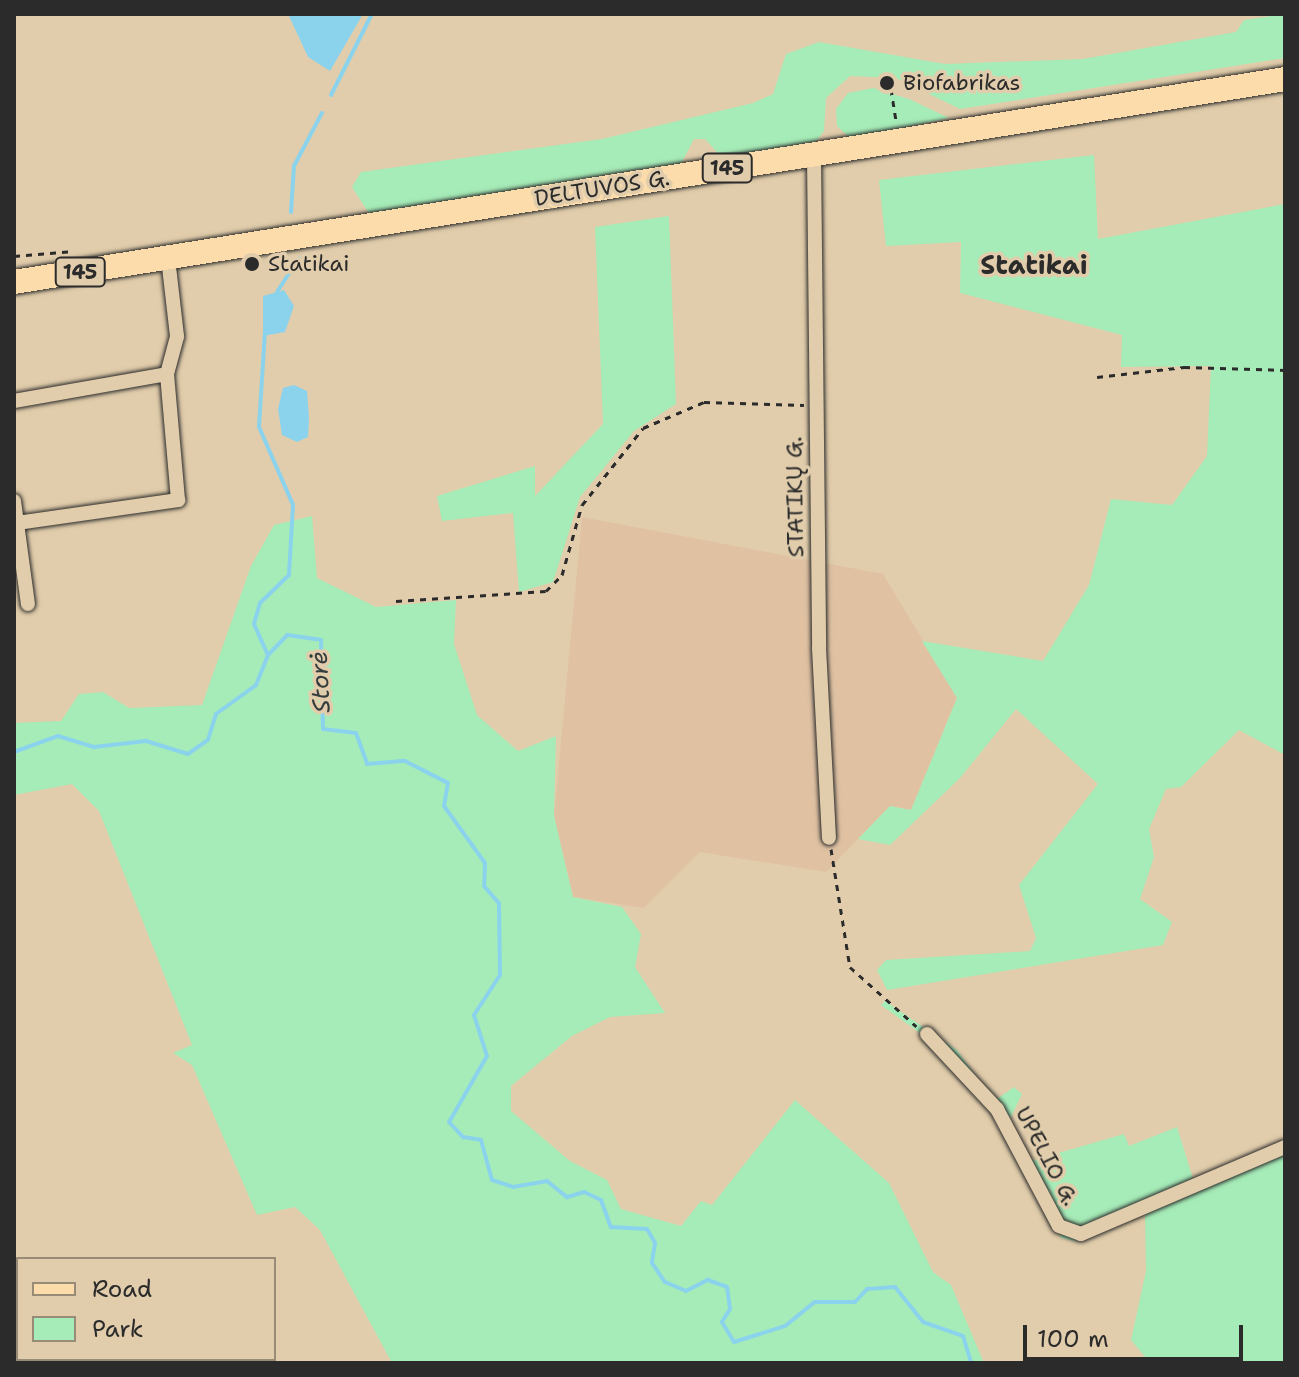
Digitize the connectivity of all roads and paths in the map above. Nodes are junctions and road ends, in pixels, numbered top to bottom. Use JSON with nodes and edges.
{"nodes":[{"id":1,"x":1285,"y":79,"type":"edge"},
{"id":2,"x":891,"y":89,"type":"dead end"},
{"id":3,"x":899,"y":140,"type":"junction"},
{"id":4,"x":814,"y":155,"type":"junction"},
{"id":5,"x":168,"y":258,"type":"junction"},
{"id":6,"x":14,"y":282,"type":"edge"},
{"id":7,"x":1285,"y":370,"type":"edge"},
{"id":8,"x":167,"y":374,"type":"junction"},
{"id":9,"x":1097,"y":377,"type":"dead end"},
{"id":10,"x":14,"y":401,"type":"edge"},
{"id":11,"x":816,"y":406,"type":"junction"},
{"id":12,"x":14,"y":501,"type":"edge"},
{"id":13,"x":17,"y":523,"type":"junction"},
{"id":14,"x":396,"y":601,"type":"dead end"},
{"id":15,"x":28,"y":604,"type":"dead end"},
{"id":16,"x":829,"y":838,"type":"joint"},
{"id":17,"x":927,"y":1034,"type":"joint"},
{"id":18,"x":1285,"y":1147,"type":"edge"}],
"edges":[{"from":1,"to":3,"type":"main road","name":"DELTUVOS G.","number":"145"},
{"from":2,"to":3,"type":"path"},
{"from":3,"to":4,"type":"main road","name":"DELTUVOS G.","number":"145"},
{"from":4,"to":5,"type":"main road","name":"DELTUVOS G.","number":"145"},
{"from":4,"to":11,"type":"street","name":"STATIKŲ G."},
{"from":5,"to":6,"type":"main road","name":"DELTUVOS G.","number":"145"},
{"from":5,"to":8,"type":"street"},
{"from":7,"to":9,"type":"path"},
{"from":8,"to":10,"type":"street"},
{"from":8,"to":13,"type":"street"},
{"from":11,"to":14,"type":"path"},
{"from":11,"to":16,"type":"street","name":"STATIKŲ G."},
{"from":12,"to":13,"type":"street"},
{"from":13,"to":15,"type":"street"},
{"from":16,"to":17,"type":"path"},
{"from":17,"to":18,"type":"street","name":"UPELIO G."}]}
